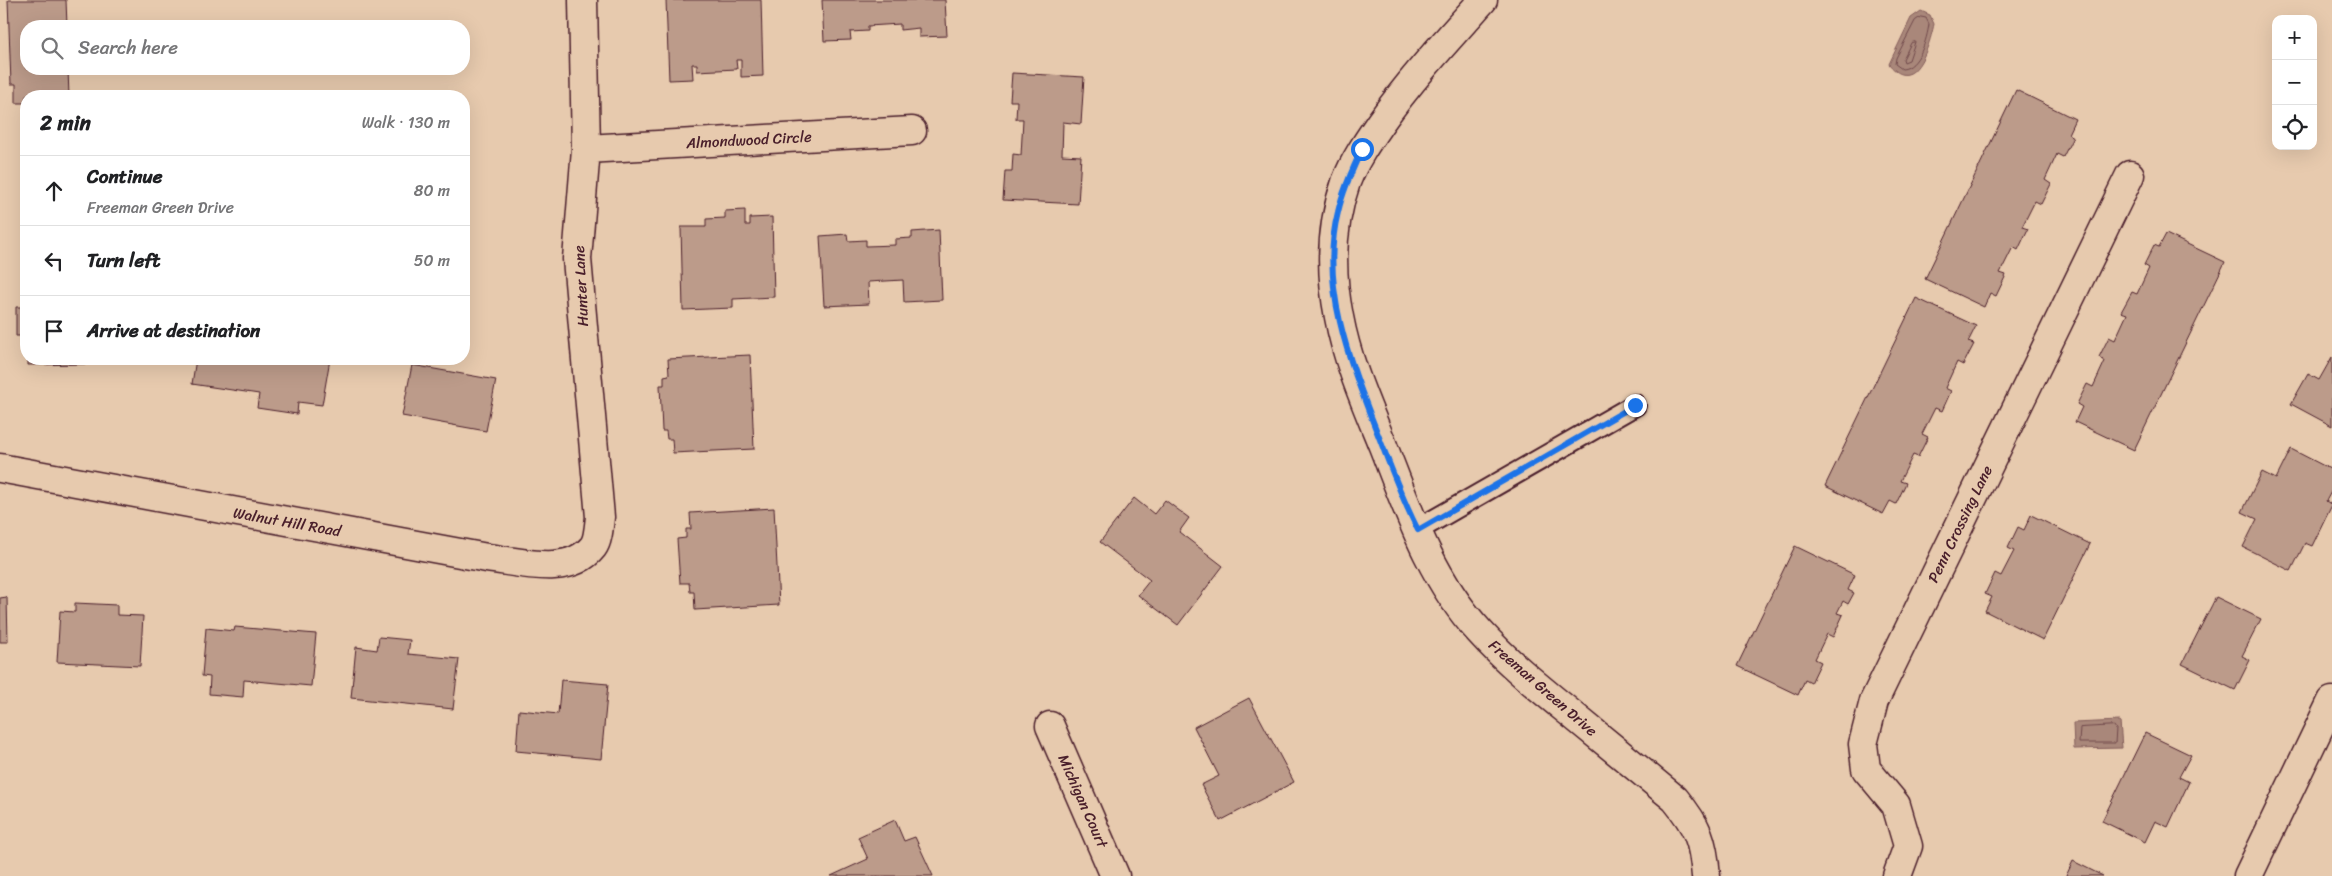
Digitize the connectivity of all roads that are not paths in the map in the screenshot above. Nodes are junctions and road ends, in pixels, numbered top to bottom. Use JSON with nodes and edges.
{"nodes":[{"id":1,"x":583,"y":0,"type":"edge"},
{"id":2,"x":1483,"y":0,"type":"edge"},
{"id":3,"x":912,"y":131,"type":"dead end"},
{"id":4,"x":586,"y":149,"type":"junction"},
{"id":5,"x":2130,"y":175,"type":"dead end"},
{"id":6,"x":1635,"y":405,"type":"dead end"},
{"id":7,"x":0,"y":468,"type":"edge"},
{"id":8,"x":1418,"y":530,"type":"junction"},
{"id":9,"x":575,"y":562,"type":"joint"},
{"id":10,"x":2332,"y":701,"type":"edge"},
{"id":11,"x":1050,"y":726,"type":"dead end"},
{"id":12,"x":1115,"y":876,"type":"edge"},
{"id":13,"x":1706,"y":876,"type":"edge"},
{"id":14,"x":1897,"y":876,"type":"edge"},
{"id":15,"x":2248,"y":876,"type":"edge"}],
"edges":[{"from":1,"to":4,"type":"street","name":"Hunter Lane"},
{"from":2,"to":8,"type":"street","name":"Freeman Green Drive"},
{"from":3,"to":4,"type":"street","name":"Almondwood Circle"},
{"from":4,"to":9,"type":"street","name":"Hunter Lane"},
{"from":5,"to":14,"type":"street","name":"Penn Crossing Lane"},
{"from":6,"to":8,"type":"lane"},
{"from":7,"to":9,"type":"street","name":"Walnut Hill Road"},
{"from":8,"to":13,"type":"street","name":"Freeman Green Drive"},
{"from":10,"to":15,"type":"street"},
{"from":11,"to":12,"type":"street","name":"Michigan Court"}]}
